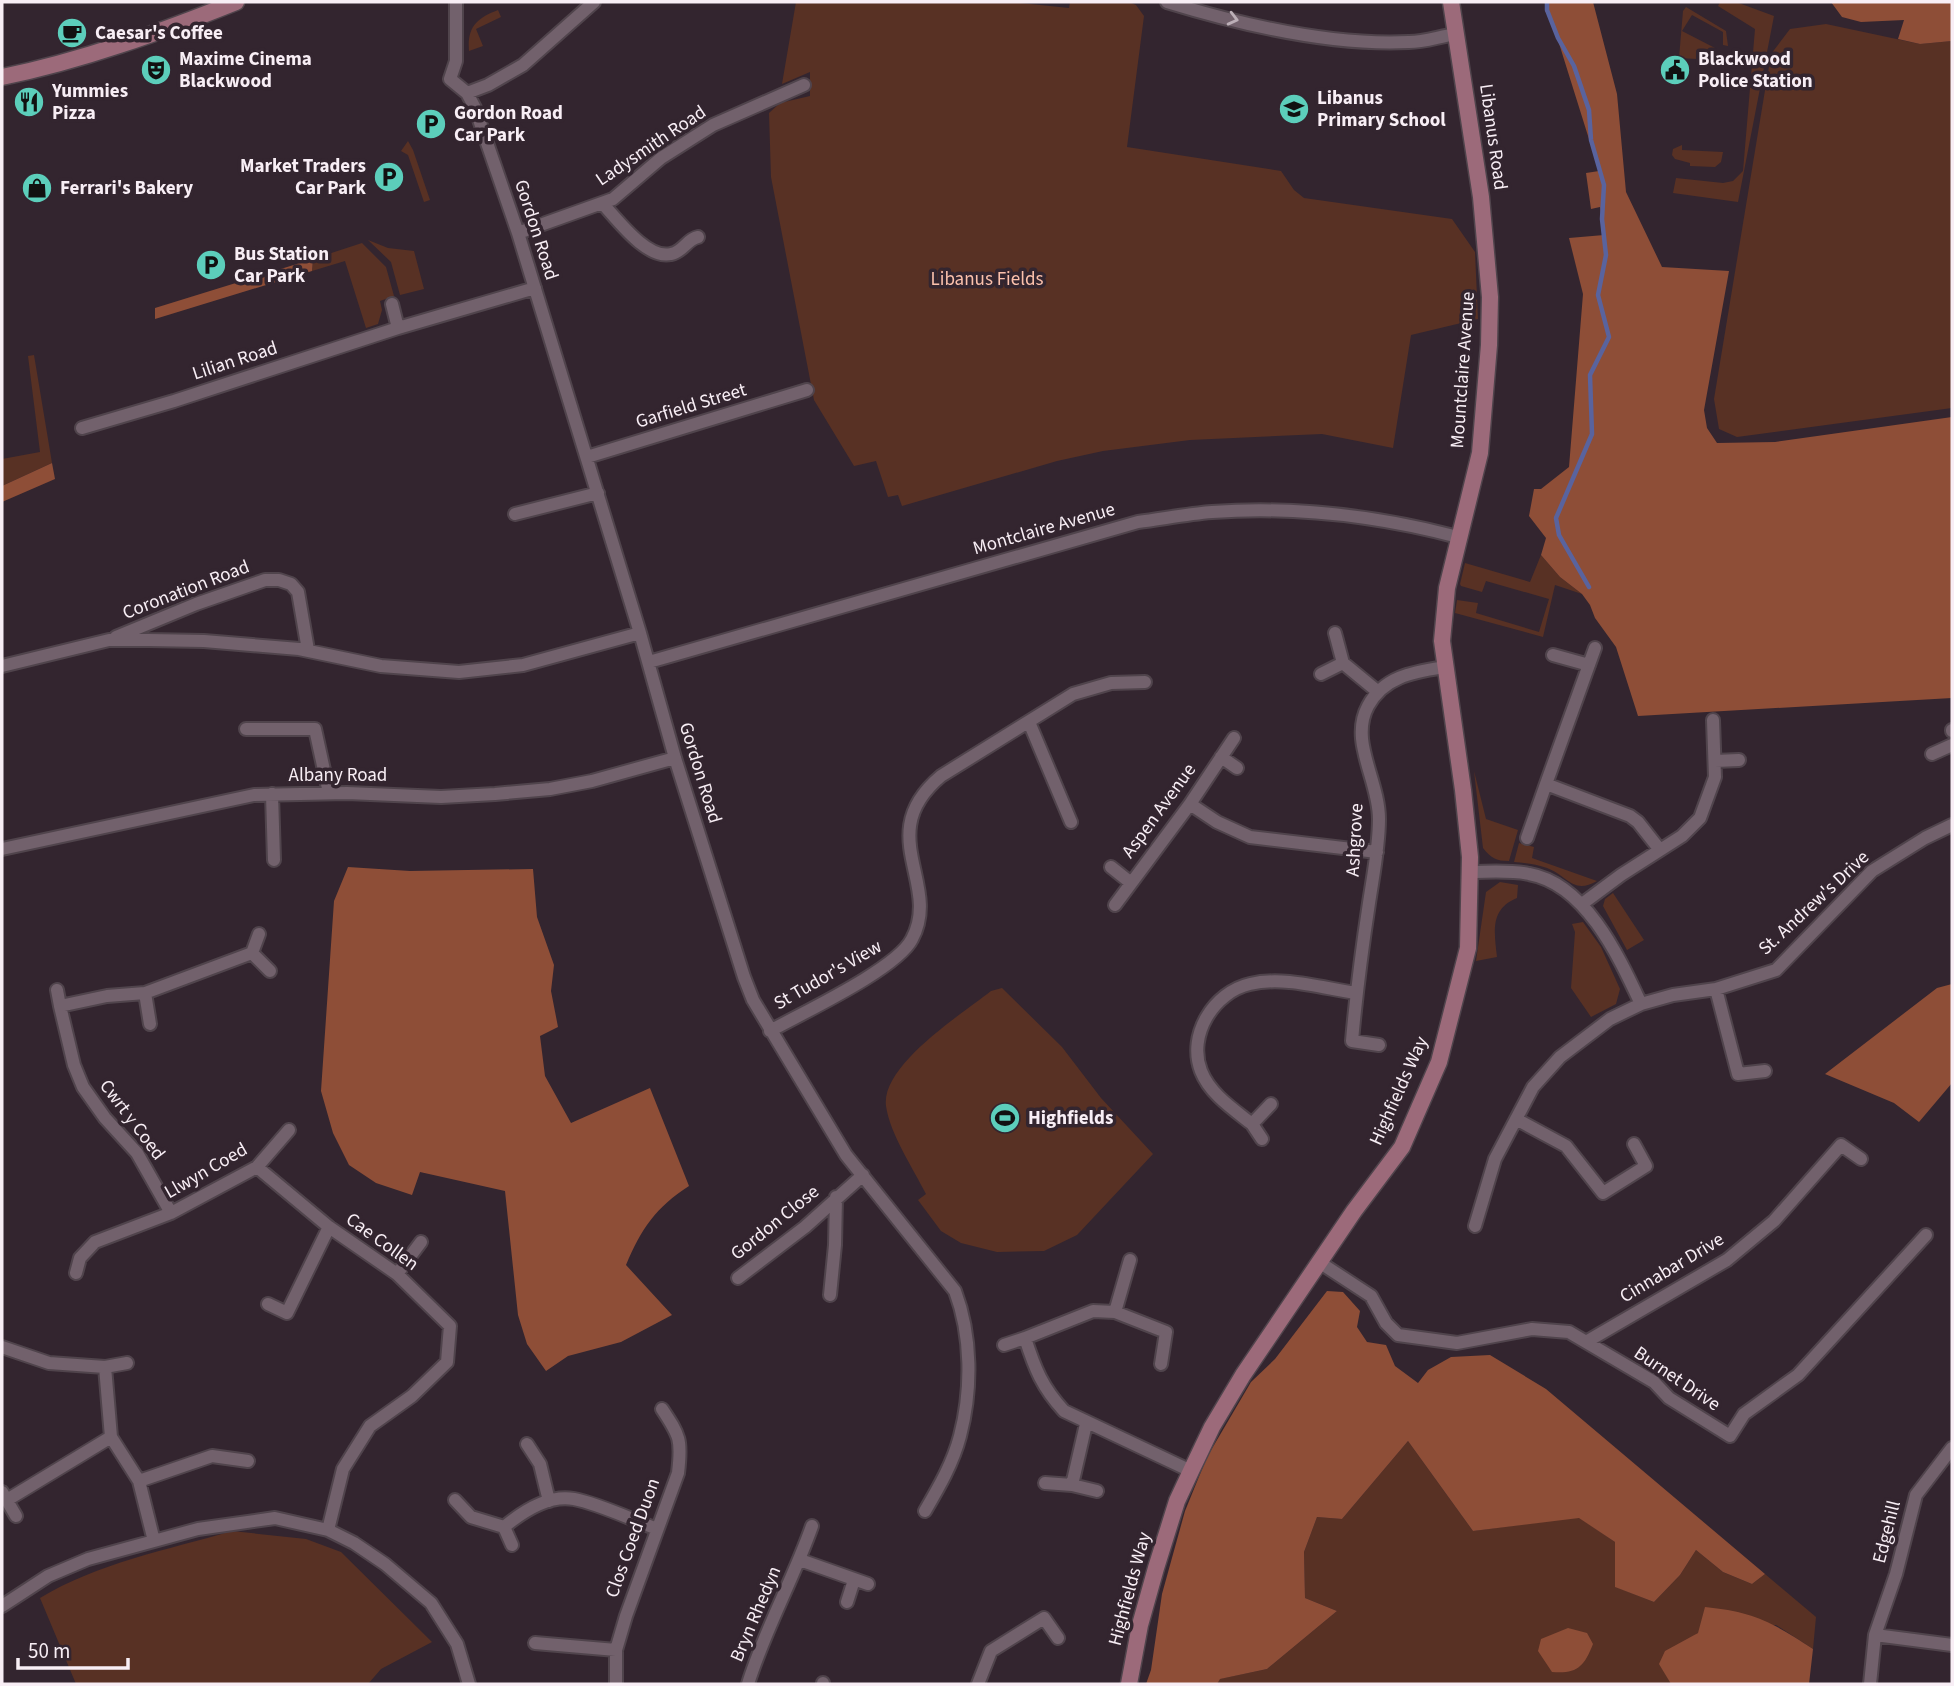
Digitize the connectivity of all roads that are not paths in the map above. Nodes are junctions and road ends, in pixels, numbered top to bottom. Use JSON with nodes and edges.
{"nodes":[{"id":1,"x":236,"y":2,"type":"edge"},
{"id":2,"x":456,"y":2,"type":"edge"},
{"id":3,"x":594,"y":2,"type":"edge"},
{"id":4,"x":1167,"y":2,"type":"edge"},
{"id":5,"x":1451,"y":2,"type":"edge"},
{"id":6,"x":1457,"y":34,"type":"junction"},
{"id":7,"x":2,"y":77,"type":"edge"},
{"id":8,"x":804,"y":85,"type":"dead end"},
{"id":9,"x":467,"y":93,"type":"junction"},
{"id":10,"x":601,"y":203,"type":"junction"},
{"id":11,"x":518,"y":233,"type":"junction"},
{"id":12,"x":698,"y":237,"type":"dead end"},
{"id":13,"x":1487,"y":246,"type":"joint"},
{"id":14,"x":535,"y":288,"type":"junction"},
{"id":15,"x":392,"y":304,"type":"dead end"},
{"id":16,"x":398,"y":328,"type":"junction"},
{"id":17,"x":807,"y":390,"type":"dead end"},
{"id":18,"x":82,"y":428,"type":"dead end"},
{"id":19,"x":587,"y":457,"type":"junction"},
{"id":20,"x":598,"y":493,"type":"junction"},
{"id":21,"x":515,"y":514,"type":"dead end"},
{"id":22,"x":1458,"y":537,"type":"junction"},
{"id":23,"x":640,"y":633,"type":"junction"},
{"id":24,"x":1335,"y":633,"type":"dead end"},
{"id":25,"x":109,"y":640,"type":"junction"},
{"id":26,"x":1595,"y":648,"type":"dead end"},
{"id":27,"x":308,"y":650,"type":"junction"},
{"id":28,"x":1553,"y":655,"type":"dead end"},
{"id":29,"x":649,"y":662,"type":"junction"},
{"id":30,"x":1343,"y":663,"type":"junction"},
{"id":31,"x":1590,"y":665,"type":"junction"},
{"id":32,"x":2,"y":666,"type":"edge"},
{"id":33,"x":1445,"y":667,"type":"junction"},
{"id":34,"x":1321,"y":674,"type":"dead end"},
{"id":35,"x":1145,"y":682,"type":"dead end"},
{"id":36,"x":1377,"y":691,"type":"junction"},
{"id":37,"x":1713,"y":720,"type":"dead end"},
{"id":38,"x":1029,"y":722,"type":"junction"},
{"id":39,"x":246,"y":729,"type":"dead end"},
{"id":40,"x":1234,"y":738,"type":"dead end"},
{"id":41,"x":1952,"y":746,"type":"edge"},
{"id":42,"x":1932,"y":754,"type":"dead end"},
{"id":43,"x":1220,"y":757,"type":"junction"},
{"id":44,"x":675,"y":758,"type":"junction"},
{"id":45,"x":1739,"y":760,"type":"dead end"},
{"id":46,"x":1715,"y":761,"type":"junction"},
{"id":47,"x":1237,"y":768,"type":"dead end"},
{"id":48,"x":1546,"y":784,"type":"junction"},
{"id":49,"x":329,"y":793,"type":"junction"},
{"id":50,"x":272,"y":794,"type":"junction"},
{"id":51,"x":1189,"y":804,"type":"junction"},
{"id":52,"x":1071,"y":822,"type":"dead end"},
{"id":53,"x":1952,"y":825,"type":"edge"},
{"id":54,"x":1527,"y":838,"type":"dead end"},
{"id":55,"x":2,"y":849,"type":"edge"},
{"id":56,"x":1660,"y":850,"type":"junction"},
{"id":57,"x":1377,"y":852,"type":"junction"},
{"id":58,"x":274,"y":860,"type":"dead end"},
{"id":59,"x":1111,"y":867,"type":"dead end"},
{"id":60,"x":1470,"y":872,"type":"junction"},
{"id":61,"x":1131,"y":883,"type":"junction"},
{"id":62,"x":1582,"y":904,"type":"junction"},
{"id":63,"x":1115,"y":905,"type":"dead end"},
{"id":64,"x":259,"y":934,"type":"dead end"},
{"id":65,"x":252,"y":953,"type":"junction"},
{"id":66,"x":270,"y":971,"type":"dead end"},
{"id":67,"x":1716,"y":989,"type":"junction"},
{"id":68,"x":57,"y":990,"type":"dead end"},
{"id":69,"x":145,"y":993,"type":"junction"},
{"id":70,"x":1356,"y":993,"type":"junction"},
{"id":71,"x":1641,"y":1004,"type":"junction"},
{"id":72,"x":60,"y":1006,"type":"junction"},
{"id":73,"x":150,"y":1024,"type":"dead end"},
{"id":74,"x":770,"y":1031,"type":"junction"},
{"id":75,"x":1379,"y":1045,"type":"dead end"},
{"id":76,"x":1765,"y":1071,"type":"dead end"},
{"id":77,"x":1271,"y":1104,"type":"dead end"},
{"id":78,"x":1516,"y":1119,"type":"junction"},
{"id":79,"x":1252,"y":1124,"type":"junction"},
{"id":80,"x":289,"y":1130,"type":"dead end"},
{"id":81,"x":1262,"y":1139,"type":"dead end"},
{"id":82,"x":1634,"y":1144,"type":"dead end"},
{"id":83,"x":1861,"y":1159,"type":"dead end"},
{"id":84,"x":257,"y":1167,"type":"junction"},
{"id":85,"x":863,"y":1175,"type":"junction"},
{"id":86,"x":836,"y":1197,"type":"junction"},
{"id":87,"x":171,"y":1213,"type":"junction"},
{"id":88,"x":1475,"y":1226,"type":"dead end"},
{"id":89,"x":328,"y":1227,"type":"junction"},
{"id":90,"x":1926,"y":1235,"type":"dead end"},
{"id":91,"x":421,"y":1242,"type":"dead end"},
{"id":92,"x":1130,"y":1259,"type":"dead end"},
{"id":93,"x":1319,"y":1262,"type":"junction"},
{"id":94,"x":76,"y":1273,"type":"dead end"},
{"id":95,"x":397,"y":1274,"type":"junction"},
{"id":96,"x":738,"y":1278,"type":"dead end"},
{"id":97,"x":830,"y":1295,"type":"dead end"},
{"id":98,"x":268,"y":1304,"type":"dead end"},
{"id":99,"x":1115,"y":1312,"type":"junction"},
{"id":100,"x":1025,"y":1338,"type":"junction"},
{"id":101,"x":1586,"y":1342,"type":"junction"},
{"id":102,"x":1004,"y":1345,"type":"dead end"},
{"id":103,"x":2,"y":1348,"type":"edge"},
{"id":104,"x":127,"y":1363,"type":"dead end"},
{"id":105,"x":1161,"y":1364,"type":"dead end"},
{"id":106,"x":105,"y":1367,"type":"junction"},
{"id":107,"x":662,"y":1409,"type":"dead end"},
{"id":108,"x":1086,"y":1424,"type":"junction"},
{"id":109,"x":111,"y":1437,"type":"junction"},
{"id":110,"x":527,"y":1444,"type":"dead end"},
{"id":111,"x":1952,"y":1448,"type":"edge"},
{"id":112,"x":248,"y":1461,"type":"dead end"},
{"id":113,"x":1191,"y":1471,"type":"junction"},
{"id":114,"x":139,"y":1481,"type":"junction"},
{"id":115,"x":1045,"y":1483,"type":"dead end"},
{"id":116,"x":1072,"y":1485,"type":"junction"},
{"id":117,"x":1097,"y":1491,"type":"dead end"},
{"id":118,"x":4,"y":1496,"type":"edge"},
{"id":119,"x":455,"y":1500,"type":"dead end"},
{"id":120,"x":550,"y":1501,"type":"junction"},
{"id":121,"x":926,"y":1511,"type":"dead end"},
{"id":122,"x":16,"y":1516,"type":"dead end"},
{"id":123,"x":812,"y":1526,"type":"dead end"},
{"id":124,"x":504,"y":1527,"type":"junction"},
{"id":125,"x":657,"y":1529,"type":"junction"},
{"id":126,"x":328,"y":1530,"type":"junction"},
{"id":127,"x":154,"y":1541,"type":"junction"},
{"id":128,"x":512,"y":1545,"type":"dead end"},
{"id":129,"x":800,"y":1560,"type":"junction"},
{"id":130,"x":854,"y":1580,"type":"junction"},
{"id":131,"x":868,"y":1584,"type":"dead end"},
{"id":132,"x":847,"y":1602,"type":"dead end"},
{"id":133,"x":2,"y":1606,"type":"edge"},
{"id":134,"x":1875,"y":1635,"type":"junction"},
{"id":135,"x":1058,"y":1638,"type":"dead end"},
{"id":136,"x":535,"y":1643,"type":"dead end"},
{"id":137,"x":1952,"y":1645,"type":"edge"},
{"id":138,"x":617,"y":1650,"type":"junction"},
{"id":139,"x":469,"y":1684,"type":"edge"},
{"id":140,"x":616,"y":1684,"type":"edge"},
{"id":141,"x":748,"y":1684,"type":"edge"},
{"id":142,"x":978,"y":1684,"type":"edge"},
{"id":143,"x":1129,"y":1684,"type":"edge"},
{"id":144,"x":1870,"y":1684,"type":"edge"}],
"edges":[{"from":1,"to":7,"type":"main road"},
{"from":2,"to":9,"type":"street","name":"Gordon Road"},
{"from":3,"to":9,"type":"street"},
{"from":4,"to":6,"type":"street","one_way":true},
{"from":5,"to":6,"type":"main road","name":"Libanus Road"},
{"from":6,"to":13,"type":"main road","name":"Libanus Road"},
{"from":8,"to":10,"type":"street","name":"Ladysmith Road"},
{"from":9,"to":11,"type":"street","name":"Gordon Road"},
{"from":10,"to":11,"type":"street","name":"Ladysmith Road"},
{"from":10,"to":12,"type":"street"},
{"from":11,"to":14,"type":"street","name":"Gordon Road"},
{"from":13,"to":22,"type":"main road","name":"Mountclaire Avenue"},
{"from":14,"to":16,"type":"street","name":"Lilian Road"},
{"from":14,"to":19,"type":"street","name":"Gordon Road"},
{"from":15,"to":16,"type":"street"},
{"from":16,"to":18,"type":"street","name":"Lilian Road"},
{"from":17,"to":19,"type":"street","name":"Garfield Street"},
{"from":19,"to":20,"type":"street","name":"Gordon Road"},
{"from":20,"to":21,"type":"street"},
{"from":20,"to":23,"type":"street","name":"Gordon Road"},
{"from":22,"to":29,"type":"street","name":"Montclaire Avenue"},
{"from":22,"to":33,"type":"main road","name":"Highfields Way"},
{"from":23,"to":27,"type":"street","name":"Coronation Road"},
{"from":23,"to":29,"type":"street","name":"Gordon Road"},
{"from":24,"to":30,"type":"street"},
{"from":25,"to":27,"type":"street","name":"Coronation Road"},
{"from":25,"to":27,"type":"street","name":"Coronation Road"},
{"from":25,"to":32,"type":"street","name":"Coronation Road"},
{"from":26,"to":31,"type":"street"},
{"from":28,"to":31,"type":"street"},
{"from":29,"to":44,"type":"street","name":"Gordon Road"},
{"from":30,"to":34,"type":"street"},
{"from":30,"to":36,"type":"street"},
{"from":31,"to":48,"type":"street"},
{"from":33,"to":36,"type":"street"},
{"from":33,"to":60,"type":"main road","name":"Highfields Way"},
{"from":35,"to":38,"type":"street","name":"St Tudor's View"},
{"from":36,"to":57,"type":"street","name":"Ashgrove"},
{"from":37,"to":46,"type":"street"},
{"from":38,"to":52,"type":"street"},
{"from":38,"to":74,"type":"street","name":"St Tudor's View"},
{"from":39,"to":49,"type":"street"},
{"from":40,"to":43,"type":"street","name":"Aspen Avenue"},
{"from":41,"to":42,"type":"street"},
{"from":43,"to":47,"type":"street"},
{"from":43,"to":51,"type":"street","name":"Aspen Avenue"},
{"from":44,"to":49,"type":"street","name":"Albany Road"},
{"from":44,"to":74,"type":"street","name":"Gordon Road"},
{"from":45,"to":46,"type":"street"},
{"from":46,"to":56,"type":"street"},
{"from":48,"to":54,"type":"street"},
{"from":48,"to":56,"type":"street"},
{"from":49,"to":50,"type":"street","name":"Albany Road"},
{"from":50,"to":55,"type":"street","name":"Albany Road"},
{"from":50,"to":58,"type":"street"},
{"from":51,"to":57,"type":"street"},
{"from":51,"to":61,"type":"street","name":"Aspen Avenue"},
{"from":53,"to":67,"type":"street","name":"St. Andrew's Drive"},
{"from":56,"to":62,"type":"street"},
{"from":57,"to":70,"type":"street","name":"Ashgrove"},
{"from":59,"to":61,"type":"street"},
{"from":60,"to":62,"type":"street"},
{"from":60,"to":93,"type":"main road","name":"Highfields Way"},
{"from":61,"to":63,"type":"street","name":"Aspen Avenue"},
{"from":62,"to":71,"type":"street"},
{"from":64,"to":65,"type":"street"},
{"from":65,"to":66,"type":"street"},
{"from":65,"to":69,"type":"street"},
{"from":67,"to":71,"type":"street","name":"St. Andrew's Drive"},
{"from":67,"to":76,"type":"street"},
{"from":68,"to":72,"type":"street","name":"Cwrt y Coed"},
{"from":69,"to":72,"type":"street"},
{"from":69,"to":73,"type":"street"},
{"from":70,"to":75,"type":"street","name":"Ashgrove"},
{"from":70,"to":79,"type":"street"},
{"from":71,"to":78,"type":"street","name":"St. Andrew's Drive"},
{"from":72,"to":87,"type":"street","name":"Cwrt y Coed"},
{"from":74,"to":85,"type":"street","name":"Gordon Road"},
{"from":77,"to":79,"type":"street"},
{"from":78,"to":82,"type":"street"},
{"from":78,"to":88,"type":"street","name":"St. Andrew's Drive"},
{"from":79,"to":81,"type":"street"},
{"from":80,"to":84,"type":"street","name":"Llwyn Coed"},
{"from":83,"to":101,"type":"street","name":"Cinnabar Drive"},
{"from":84,"to":87,"type":"street","name":"Llwyn Coed"},
{"from":84,"to":89,"type":"street","name":"Cae Collen"},
{"from":85,"to":86,"type":"street","name":"Gordon Close"},
{"from":85,"to":121,"type":"street","name":"Gordon Road"},
{"from":86,"to":96,"type":"street","name":"Gordon Close"},
{"from":86,"to":97,"type":"street","name":"Gordon Close"},
{"from":87,"to":94,"type":"street","name":"Llwyn Coed"},
{"from":89,"to":95,"type":"street","name":"Cae Collen"},
{"from":89,"to":98,"type":"street"},
{"from":90,"to":101,"type":"street","name":"Burnet Drive"},
{"from":91,"to":95,"type":"street"},
{"from":92,"to":99,"type":"street"},
{"from":93,"to":101,"type":"street","name":"Burnet Drive"},
{"from":93,"to":113,"type":"main road","name":"Highfields Way"},
{"from":95,"to":126,"type":"street","name":"Cae Collen"},
{"from":99,"to":100,"type":"street"},
{"from":99,"to":105,"type":"street"},
{"from":100,"to":102,"type":"street"},
{"from":100,"to":108,"type":"street"},
{"from":103,"to":106,"type":"street"},
{"from":104,"to":106,"type":"street"},
{"from":106,"to":109,"type":"street"},
{"from":107,"to":125,"type":"street","name":"Clos Coed Duon"},
{"from":108,"to":113,"type":"street"},
{"from":108,"to":116,"type":"street"},
{"from":109,"to":114,"type":"street"},
{"from":109,"to":118,"type":"street"},
{"from":110,"to":120,"type":"street"},
{"from":111,"to":134,"type":"street","name":"Edgehill"},
{"from":112,"to":114,"type":"street"},
{"from":113,"to":143,"type":"main road","name":"Highfields Way"},
{"from":114,"to":127,"type":"street"},
{"from":115,"to":116,"type":"street"},
{"from":116,"to":117,"type":"street"},
{"from":118,"to":122,"type":"street"},
{"from":119,"to":124,"type":"street"},
{"from":120,"to":124,"type":"street"},
{"from":120,"to":125,"type":"street"},
{"from":123,"to":129,"type":"street","name":"Bryn Rhedyn"},
{"from":124,"to":128,"type":"street"},
{"from":125,"to":138,"type":"street","name":"Clos Coed Duon"},
{"from":126,"to":127,"type":"street"},
{"from":126,"to":139,"type":"street"},
{"from":127,"to":133,"type":"street"},
{"from":129,"to":130,"type":"street","name":"Bryn Rhedyn"},
{"from":129,"to":141,"type":"street","name":"Bryn Rhedyn"},
{"from":130,"to":131,"type":"street","name":"Bryn Rhedyn"},
{"from":130,"to":132,"type":"street"},
{"from":134,"to":137,"type":"street"},
{"from":134,"to":144,"type":"street","name":"Edgehill"},
{"from":135,"to":142,"type":"street"},
{"from":136,"to":138,"type":"street"},
{"from":138,"to":140,"type":"street","name":"Clos Coed Duon"}]}
